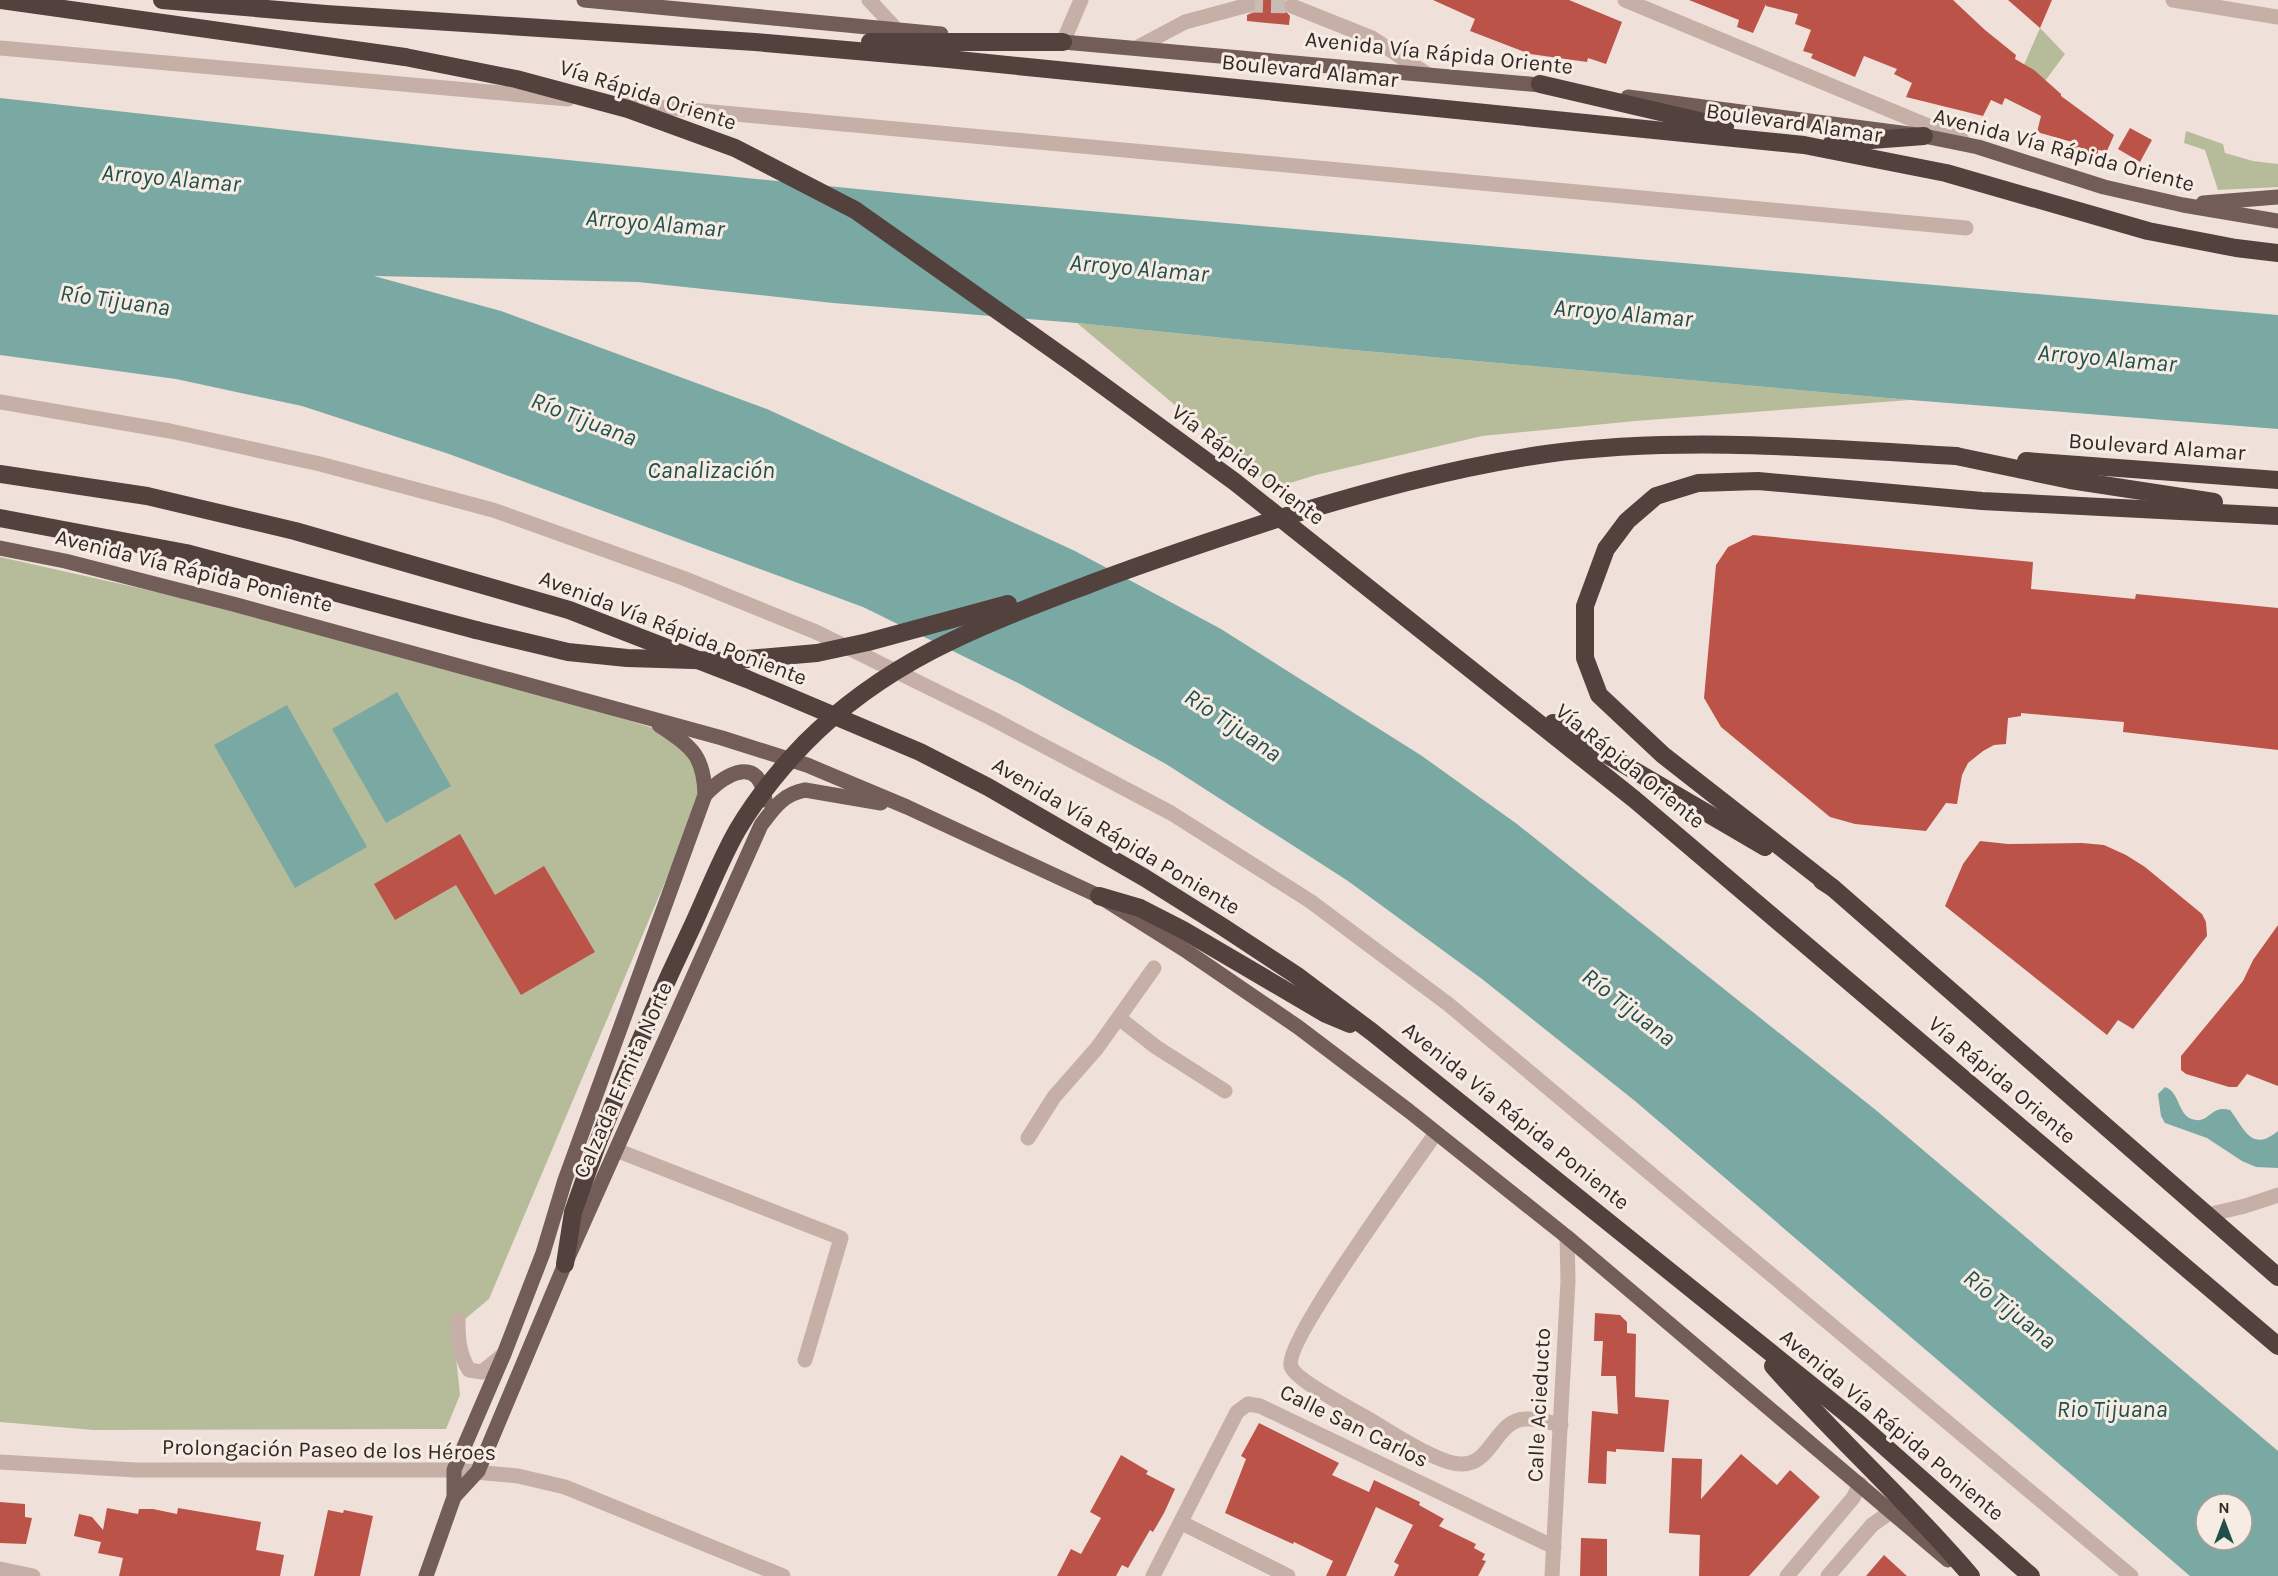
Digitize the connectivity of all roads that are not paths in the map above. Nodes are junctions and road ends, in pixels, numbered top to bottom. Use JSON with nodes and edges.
{"nodes":[{"id":1,"x":0,"y":0,"type":"edge"},
{"id":2,"x":162,"y":0,"type":"edge"},
{"id":3,"x":250,"y":0,"type":"edge"},
{"id":4,"x":584,"y":0,"type":"edge"},
{"id":5,"x":869,"y":0,"type":"edge"},
{"id":6,"x":1081,"y":0,"type":"edge"},
{"id":7,"x":1625,"y":0,"type":"edge"},
{"id":8,"x":2173,"y":0,"type":"edge"},
{"id":9,"x":606,"y":1,"type":"edge"},
{"id":10,"x":1642,"y":3,"type":"edge"},
{"id":11,"x":1248,"y":5,"type":"dead end"},
{"id":12,"x":1292,"y":6,"type":"dead end"},
{"id":13,"x":326,"y":14,"type":"junction"},
{"id":14,"x":2278,"y":17,"type":"edge"},
{"id":15,"x":898,"y":31,"type":"junction"},
{"id":16,"x":755,"y":42,"type":"junction"},
{"id":17,"x":1063,"y":42,"type":"junction"},
{"id":18,"x":0,"y":48,"type":"edge"},
{"id":19,"x":1138,"y":48,"type":"junction"},
{"id":20,"x":1427,"y":74,"type":"junction"},
{"id":21,"x":1540,"y":84,"type":"junction"},
{"id":22,"x":1924,"y":136,"type":"junction"},
{"id":23,"x":1804,"y":146,"type":"junction"},
{"id":24,"x":1978,"y":147,"type":"junction"},
{"id":25,"x":2278,"y":197,"type":"edge"},
{"id":26,"x":2182,"y":205,"type":"junction"},
{"id":27,"x":2278,"y":221,"type":"edge"},
{"id":28,"x":1966,"y":228,"type":"dead end"},
{"id":29,"x":2278,"y":253,"type":"edge"},
{"id":30,"x":0,"y":402,"type":"edge"},
{"id":31,"x":1956,"y":456,"type":"junction"},
{"id":32,"x":0,"y":474,"type":"edge"},
{"id":33,"x":2278,"y":480,"type":"edge"},
{"id":34,"x":2278,"y":511,"type":"edge"},
{"id":35,"x":2278,"y":516,"type":"edge"},
{"id":36,"x":0,"y":518,"type":"edge"},
{"id":37,"x":0,"y":548,"type":"edge"},
{"id":38,"x":1114,"y":574,"type":"junction"},
{"id":39,"x":1507,"y":696,"type":"junction"},
{"id":40,"x":651,"y":720,"type":"junction"},
{"id":41,"x":705,"y":795,"type":"junction"},
{"id":42,"x":907,"y":807,"type":"junction"},
{"id":43,"x":761,"y":825,"type":"junction"},
{"id":44,"x":1833,"y":888,"type":"junction"},
{"id":45,"x":1099,"y":896,"type":"junction"},
{"id":46,"x":1154,"y":968,"type":"dead end"},
{"id":47,"x":1119,"y":1018,"type":"junction"},
{"id":48,"x":1372,"y":1032,"type":"junction"},
{"id":49,"x":1225,"y":1091,"type":"dead end"},
{"id":50,"x":1436,"y":1133,"type":"junction"},
{"id":51,"x":1028,"y":1138,"type":"dead end"},
{"id":52,"x":616,"y":1150,"type":"junction"},
{"id":53,"x":2278,"y":1195,"type":"edge"},
{"id":54,"x":2207,"y":1215,"type":"junction"},
{"id":55,"x":1567,"y":1237,"type":"junction"},
{"id":56,"x":565,"y":1264,"type":"junction"},
{"id":57,"x":2278,"y":1277,"type":"edge"},
{"id":58,"x":458,"y":1320,"type":"dead end"},
{"id":59,"x":1731,"y":1320,"type":"junction"},
{"id":60,"x":2278,"y":1346,"type":"edge"},
{"id":61,"x":504,"y":1354,"type":"junction"},
{"id":62,"x":805,"y":1360,"type":"dead end"},
{"id":63,"x":1561,"y":1425,"type":"junction"},
{"id":64,"x":0,"y":1462,"type":"edge"},
{"id":65,"x":454,"y":1470,"type":"junction"},
{"id":66,"x":478,"y":1471,"type":"junction"},
{"id":67,"x":1860,"y":1484,"type":"junction"},
{"id":68,"x":454,"y":1497,"type":"junction"},
{"id":69,"x":1892,"y":1510,"type":"junction"},
{"id":70,"x":1182,"y":1523,"type":"junction"},
{"id":71,"x":1554,"y":1547,"type":"junction"},
{"id":72,"x":0,"y":1569,"type":"edge"},
{"id":73,"x":33,"y":1576,"type":"edge"},
{"id":74,"x":426,"y":1576,"type":"edge"},
{"id":75,"x":783,"y":1576,"type":"edge"},
{"id":76,"x":1152,"y":1576,"type":"edge"},
{"id":77,"x":1288,"y":1576,"type":"edge"},
{"id":78,"x":1552,"y":1576,"type":"edge"},
{"id":79,"x":1787,"y":1576,"type":"edge"},
{"id":80,"x":1828,"y":1576,"type":"edge"},
{"id":81,"x":1969,"y":1576,"type":"edge"},
{"id":82,"x":2031,"y":1576,"type":"edge"},
{"id":83,"x":2131,"y":1576,"type":"edge"}],
"edges":[{"from":1,"to":39,"type":"highway","name":"Vía Rápida Oriente","bridge":true},
{"from":2,"to":13,"type":"highway"},
{"from":3,"to":13,"type":"highway"},
{"from":4,"to":9,"type":"main road","name":"Avenida Vía Rápida Oriente"},
{"from":5,"to":15,"type":"street"},
{"from":6,"to":17,"type":"street"},
{"from":7,"to":10,"type":"street"},
{"from":8,"to":14,"type":"street"},
{"from":9,"to":15,"type":"main road","name":"Avenida Vía Rápida Oriente"},
{"from":10,"to":24,"type":"street"},
{"from":11,"to":19,"type":"street"},
{"from":12,"to":20,"type":"street"},
{"from":13,"to":16,"type":"highway","name":"Boulevard Alamar"},
{"from":15,"to":17,"type":"main road","name":"Avenida Vía Rápida Oriente"},
{"from":16,"to":17,"type":"highway"},
{"from":16,"to":23,"type":"highway","name":"Boulevard Alamar"},
{"from":17,"to":19,"type":"main road","name":"Avenida Vía Rápida Oriente"},
{"from":18,"to":28,"type":"street"},
{"from":19,"to":20,"type":"main road","name":"Avenida Vía Rápida Oriente"},
{"from":20,"to":21,"type":"main road","name":"Avenida Vía Rápida Oriente"},
{"from":21,"to":22,"type":"main road","name":"Avenida Vía Rápida Oriente"},
{"from":21,"to":23,"type":"highway"},
{"from":22,"to":23,"type":"highway"},
{"from":22,"to":24,"type":"main road","name":"Avenida Vía Rápida Oriente"},
{"from":23,"to":29,"type":"highway","name":"Boulevard Alamar"},
{"from":24,"to":26,"type":"main road","name":"Avenida Vía Rápida Oriente"},
{"from":25,"to":26,"type":"main road"},
{"from":26,"to":27,"type":"main road","name":"Avenida Vía Rápida Oriente"},
{"from":30,"to":83,"type":"street"},
{"from":31,"to":33,"type":"highway","name":"Boulevard Alamar"},
{"from":31,"to":34,"type":"highway"},
{"from":31,"to":38,"type":"highway","name":"Boulevard Alamar","bridge":true},
{"from":32,"to":48,"type":"highway","name":"Avenida Vía Rápida Poniente"},
{"from":35,"to":44,"type":"highway"},
{"from":36,"to":38,"type":"highway","bridge":true},
{"from":37,"to":40,"type":"main road","name":"Avenida Vía Rápida Poniente"},
{"from":38,"to":56,"type":"highway","bridge":true},
{"from":39,"to":44,"type":"highway"},
{"from":39,"to":60,"type":"highway","name":"Vía Rápida Oriente"},
{"from":40,"to":41,"type":"main road","name":"Calzada Ermita Norte"},
{"from":40,"to":42,"type":"main road","name":"Avenida Vía Rápida Poniente"},
{"from":41,"to":43,"type":"main road"},
{"from":41,"to":61,"type":"main road","name":"Calzada Ermita Norte"},
{"from":42,"to":43,"type":"main road","name":"Calzada Ermita Norte"},
{"from":42,"to":45,"type":"main road","name":"Avenida Vía Rápida Poniente"},
{"from":43,"to":52,"type":"main road","name":"Calzada Ermita Norte"},
{"from":44,"to":54,"type":"highway"},
{"from":45,"to":48,"type":"highway"},
{"from":45,"to":50,"type":"main road","name":"Avenida Vía Rápida Poniente"},
{"from":46,"to":47,"type":"street"},
{"from":47,"to":49,"type":"street"},
{"from":47,"to":51,"type":"street"},
{"from":48,"to":59,"type":"highway","name":"Avenida Vía Rápida Poniente"},
{"from":50,"to":55,"type":"main road","name":"Avenida Vía Rápida Poniente"},
{"from":50,"to":63,"type":"street"},
{"from":52,"to":56,"type":"main road","name":"Calzada Ermita Norte"},
{"from":52,"to":62,"type":"street"},
{"from":53,"to":54,"type":"street"},
{"from":54,"to":57,"type":"highway"},
{"from":55,"to":63,"type":"street","name":"Calle Acieducto"},
{"from":55,"to":67,"type":"main road","name":"Avenida Vía Rápida Poniente"},
{"from":56,"to":66,"type":"main road","name":"Calzada Ermita Norte"},
{"from":58,"to":61,"type":"street"},
{"from":59,"to":81,"type":"highway"},
{"from":59,"to":82,"type":"highway","name":"Avenida Vía Rápida Poniente"},
{"from":61,"to":65,"type":"main road","name":"Calzada Ermita Norte"},
{"from":63,"to":71,"type":"street","name":"Calle Acieducto"},
{"from":64,"to":65,"type":"street","name":"Prolongación Paseo de los Héroes"},
{"from":65,"to":66,"type":"street","name":"Prolongación Paseo de los Héroes"},
{"from":65,"to":68,"type":"main road","name":"Calzada Ermita Norte"},
{"from":66,"to":68,"type":"main road","name":"Calzada Ermita Norte"},
{"from":66,"to":75,"type":"street","name":"Prolongación Paseo de los Héroes"},
{"from":67,"to":69,"type":"main road","name":"Avenida Vía Rápida Poniente"},
{"from":67,"to":79,"type":"street"},
{"from":68,"to":74,"type":"main road","name":"Calzada Ermita Norte"},
{"from":69,"to":80,"type":"street"},
{"from":69,"to":81,"type":"main road","name":"Avenida Vía Rápida Poniente"},
{"from":70,"to":71,"type":"street","name":"Calle San Carlos"},
{"from":70,"to":76,"type":"street","name":"Calle San Carlos"},
{"from":70,"to":77,"type":"street"},
{"from":71,"to":78,"type":"street","name":"Calle Acieducto"},
{"from":72,"to":73,"type":"street"}]}
